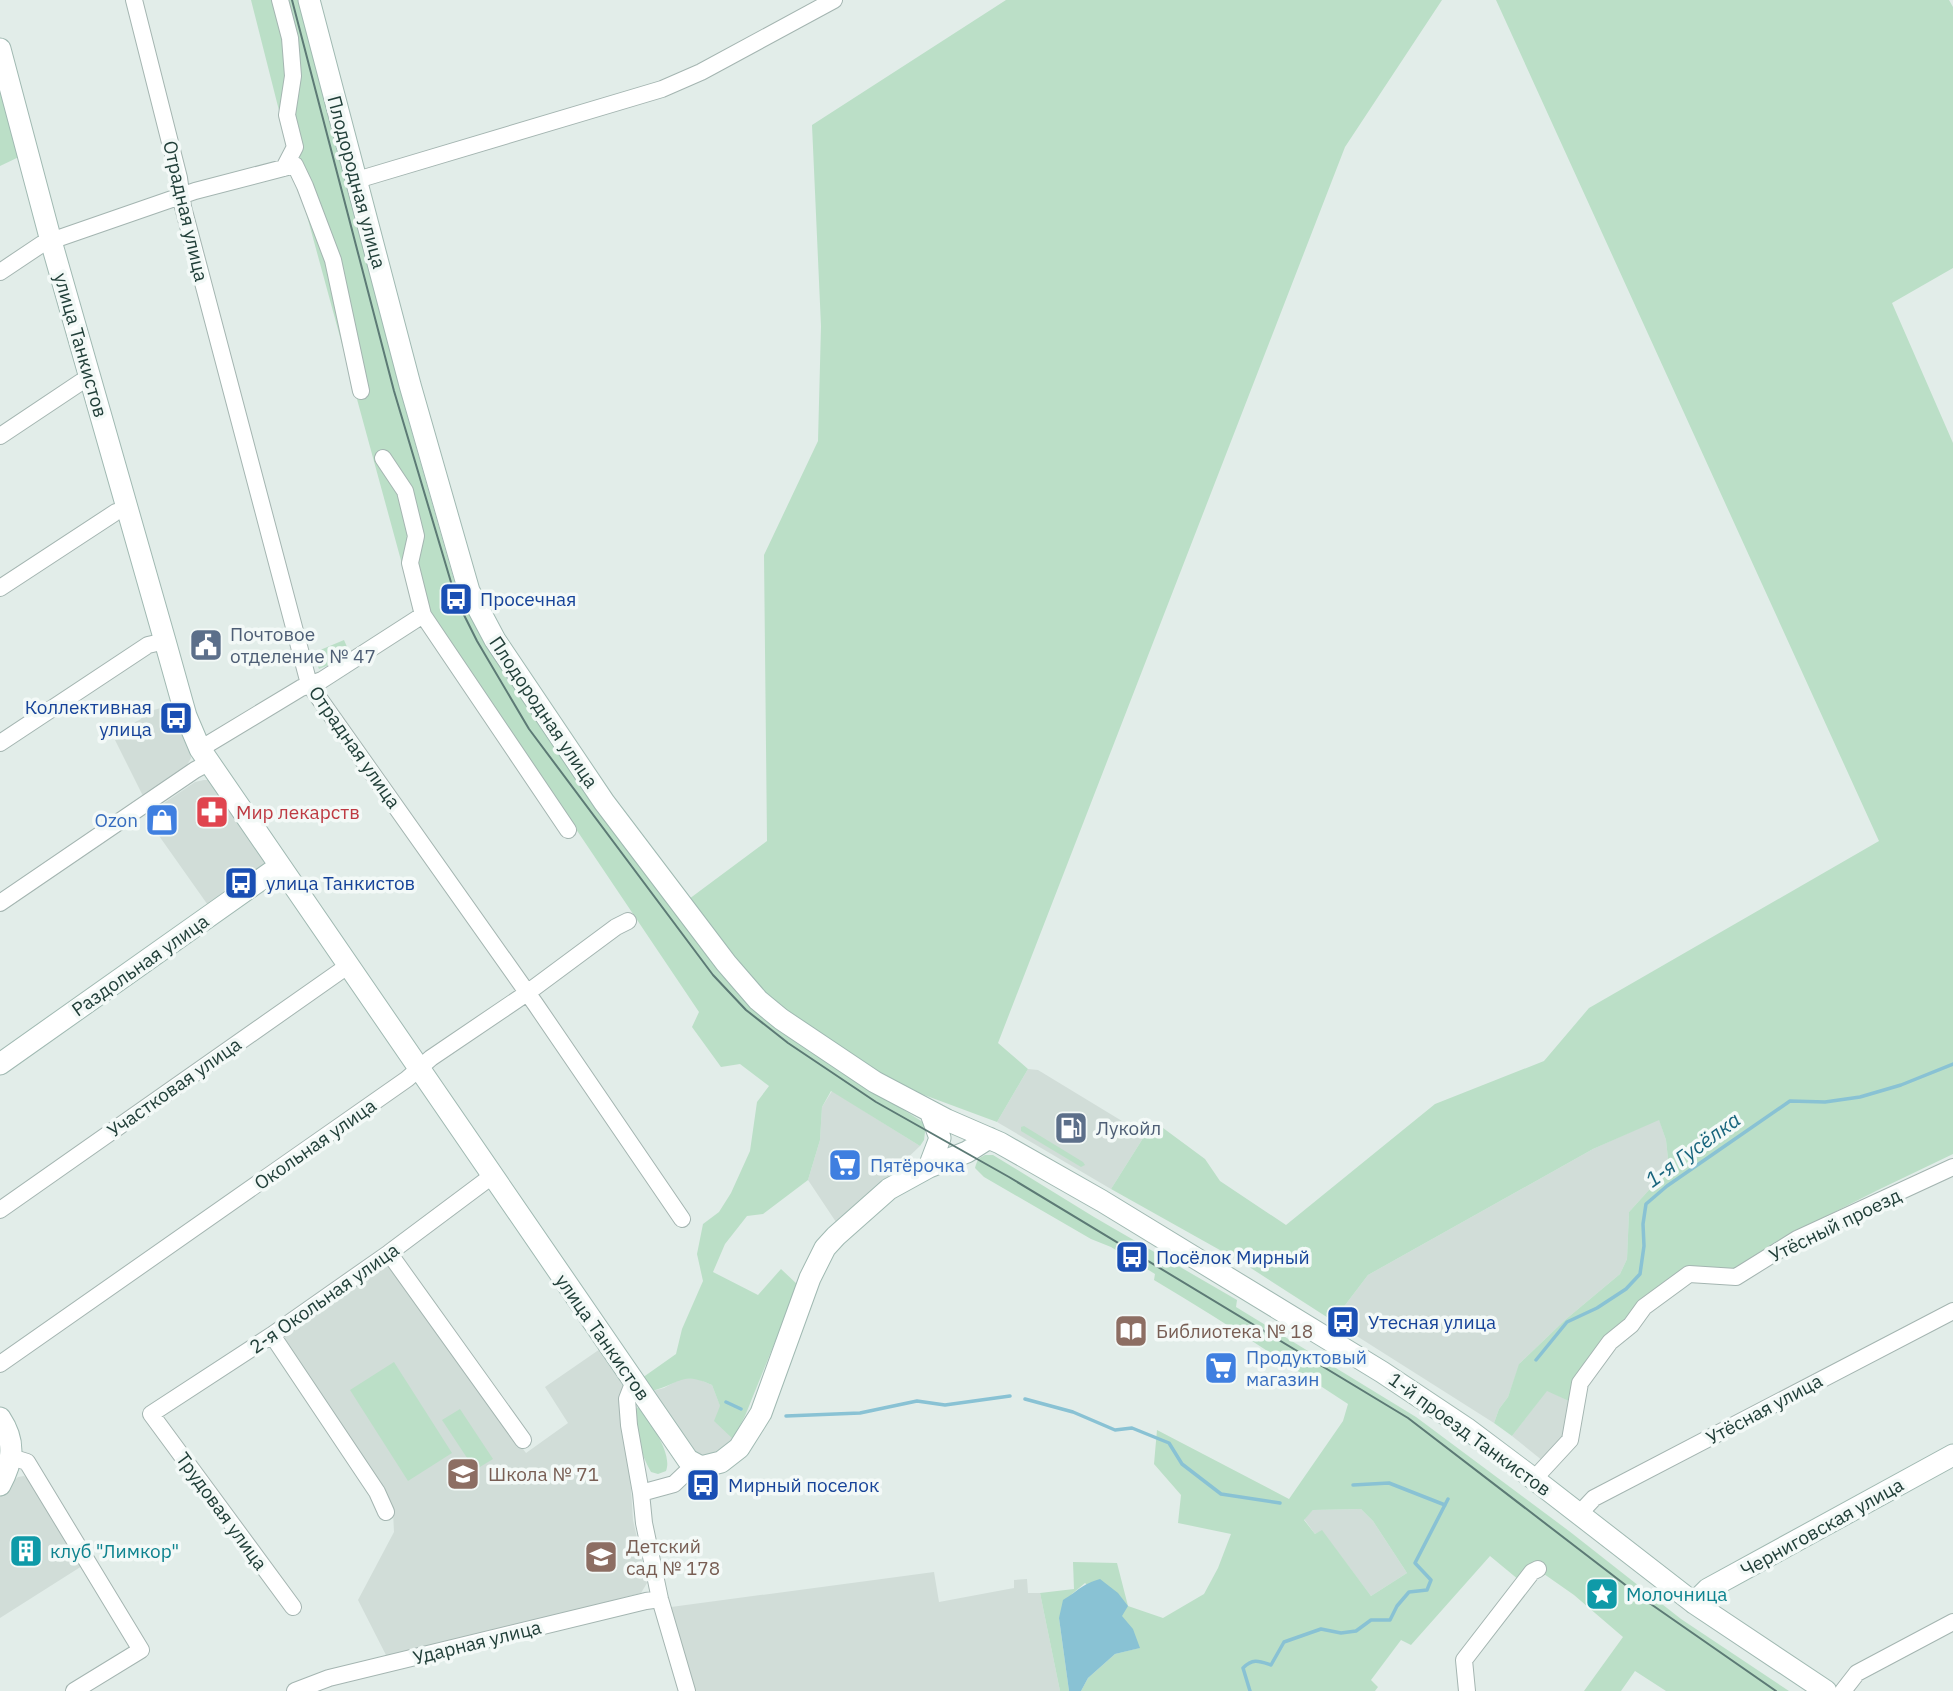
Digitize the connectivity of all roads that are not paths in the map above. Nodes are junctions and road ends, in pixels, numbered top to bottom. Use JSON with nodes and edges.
{"nodes":[{"id":1,"x":134,"y":0,"type":"edge"},
{"id":2,"x":280,"y":0,"type":"edge"},
{"id":3,"x":309,"y":0,"type":"edge"},
{"id":4,"x":834,"y":0,"type":"edge"},
{"id":5,"x":0,"y":49,"type":"edge"},
{"id":6,"x":289,"y":166,"type":"junction"},
{"id":7,"x":357,"y":180,"type":"junction"},
{"id":8,"x":182,"y":195,"type":"junction"},
{"id":9,"x":51,"y":241,"type":"junction"},
{"id":10,"x":0,"y":272,"type":"edge"},
{"id":11,"x":91,"y":381,"type":"junction"},
{"id":12,"x":361,"y":391,"type":"dead end"},
{"id":13,"x":0,"y":436,"type":"edge"},
{"id":14,"x":383,"y":458,"type":"dead end"},
{"id":15,"x":128,"y":509,"type":"junction"},
{"id":16,"x":0,"y":588,"type":"edge"},
{"id":17,"x":423,"y":615,"type":"junction"},
{"id":18,"x":165,"y":641,"type":"junction"},
{"id":19,"x":309,"y":684,"type":"junction"},
{"id":20,"x":0,"y":743,"type":"edge"},
{"id":21,"x":204,"y":756,"type":"junction"},
{"id":22,"x":568,"y":830,"type":"dead end"},
{"id":23,"x":280,"y":866,"type":"junction"},
{"id":24,"x":0,"y":904,"type":"edge"},
{"id":25,"x":628,"y":920,"type":"dead end"},
{"id":26,"x":349,"y":965,"type":"junction"},
{"id":27,"x":527,"y":993,"type":"junction"},
{"id":28,"x":0,"y":1064,"type":"edge"},
{"id":29,"x":420,"y":1068,"type":"junction"},
{"id":30,"x":930,"y":1111,"type":"junction"},
{"id":31,"x":989,"y":1138,"type":"junction"},
{"id":32,"x":929,"y":1167,"type":"junction"},
{"id":33,"x":1953,"y":1167,"type":"edge"},
{"id":34,"x":492,"y":1176,"type":"junction"},
{"id":35,"x":0,"y":1210,"type":"edge"},
{"id":36,"x":682,"y":1219,"type":"dead end"},
{"id":37,"x":389,"y":1253,"type":"junction"},
{"id":38,"x":1953,"y":1311,"type":"edge"},
{"id":39,"x":272,"y":1335,"type":"junction"},
{"id":40,"x":0,"y":1364,"type":"edge"},
{"id":41,"x":634,"y":1381,"type":"junction"},
{"id":42,"x":151,"y":1414,"type":"joint"},
{"id":43,"x":0,"y":1418,"type":"edge"},
{"id":44,"x":523,"y":1440,"type":"dead end"},
{"id":45,"x":1953,"y":1455,"type":"edge"},
{"id":46,"x":11,"y":1457,"type":"junction"},
{"id":47,"x":695,"y":1464,"type":"junction"},
{"id":48,"x":1534,"y":1479,"type":"junction"},
{"id":49,"x":0,"y":1485,"type":"edge"},
{"id":50,"x":642,"y":1493,"type":"junction"},
{"id":51,"x":386,"y":1513,"type":"dead end"},
{"id":52,"x":1580,"y":1514,"type":"junction"},
{"id":53,"x":1538,"y":1569,"type":"dead end"},
{"id":54,"x":660,"y":1599,"type":"junction"},
{"id":55,"x":1693,"y":1603,"type":"junction"},
{"id":56,"x":293,"y":1607,"type":"dead end"},
{"id":57,"x":1953,"y":1622,"type":"edge"},
{"id":58,"x":331,"y":1685,"type":"edge"},
{"id":59,"x":74,"y":1691,"type":"edge"},
{"id":60,"x":295,"y":1691,"type":"edge"},
{"id":61,"x":687,"y":1691,"type":"edge"},
{"id":62,"x":1467,"y":1691,"type":"edge"},
{"id":63,"x":1826,"y":1691,"type":"edge"},
{"id":64,"x":1843,"y":1691,"type":"edge"}],
"edges":[{"from":1,"to":8,"type":"street","name":"Отрадная улица"},
{"from":2,"to":6,"type":"street"},
{"from":3,"to":7,"type":"main road","name":"Плодородная улица"},
{"from":4,"to":7,"type":"street"},
{"from":5,"to":9,"type":"main road","name":"улица Танкистов"},
{"from":6,"to":8,"type":"street"},
{"from":6,"to":12,"type":"street"},
{"from":7,"to":30,"type":"main road","name":"Плодородная улица"},
{"from":8,"to":9,"type":"street"},
{"from":8,"to":19,"type":"street","name":"Отрадная улица"},
{"from":9,"to":10,"type":"street"},
{"from":9,"to":11,"type":"main road","name":"улица Танкистов"},
{"from":11,"to":13,"type":"street"},
{"from":11,"to":15,"type":"main road","name":"улица Танкистов"},
{"from":14,"to":17,"type":"street"},
{"from":15,"to":16,"type":"street"},
{"from":15,"to":18,"type":"main road","name":"улица Танкистов"},
{"from":17,"to":19,"type":"street"},
{"from":17,"to":22,"type":"street"},
{"from":18,"to":20,"type":"street"},
{"from":18,"to":21,"type":"main road","name":"улица Танкистов"},
{"from":19,"to":21,"type":"street"},
{"from":19,"to":27,"type":"street","name":"Отрадная улица"},
{"from":21,"to":23,"type":"main road","name":"улица Танкистов"},
{"from":21,"to":24,"type":"street"},
{"from":23,"to":26,"type":"main road","name":"улица Танкистов"},
{"from":23,"to":28,"type":"main road","name":"Раздольная улица"},
{"from":25,"to":27,"type":"street","name":"Окольная улица"},
{"from":26,"to":29,"type":"main road","name":"улица Танкистов"},
{"from":26,"to":35,"type":"street","name":"Участковая улица"},
{"from":27,"to":29,"type":"street","name":"Окольная улица"},
{"from":27,"to":36,"type":"street","name":"Отрадная улица"},
{"from":29,"to":34,"type":"main road","name":"улица Танкистов"},
{"from":29,"to":40,"type":"street","name":"Окольная улица"},
{"from":30,"to":31,"type":"main road","name":"Плодородная улица"},
{"from":30,"to":32,"type":"main road"},
{"from":31,"to":32,"type":"main road"},
{"from":31,"to":48,"type":"main road","name":"1-й проезд Танкистов"},
{"from":32,"to":47,"type":"main road"},
{"from":33,"to":48,"type":"street","name":"Утёсный проезд"},
{"from":34,"to":37,"type":"street","name":"2-я Окольная улица"},
{"from":34,"to":41,"type":"main road","name":"улица Танкистов"},
{"from":37,"to":39,"type":"street","name":"2-я Окольная улица"},
{"from":37,"to":44,"type":"street"},
{"from":38,"to":52,"type":"street","name":"Утёсная улица"},
{"from":39,"to":42,"type":"street","name":"2-я Окольная улица"},
{"from":39,"to":51,"type":"street"},
{"from":41,"to":47,"type":"main road","name":"улица Танкистов"},
{"from":41,"to":50,"type":"street"},
{"from":42,"to":56,"type":"street","name":"Трудовая улица"},
{"from":43,"to":46,"type":"main road"},
{"from":45,"to":55,"type":"main road","name":"Черниговская улица"},
{"from":46,"to":49,"type":"main road"},
{"from":46,"to":59,"type":"street"},
{"from":47,"to":50,"type":"street"},
{"from":48,"to":52,"type":"main road","name":"1-й проезд Танкистов"},
{"from":50,"to":54,"type":"street"},
{"from":52,"to":55,"type":"main road","name":"1-й проезд Танкистов"},
{"from":53,"to":62,"type":"street"},
{"from":54,"to":58,"type":"street","name":"Ударная улица"},
{"from":54,"to":61,"type":"street"},
{"from":55,"to":63,"type":"main road","name":"1-й проезд Танкистов"},
{"from":57,"to":64,"type":"street"},
{"from":58,"to":60,"type":"street","name":"Ударная улица"}]}
